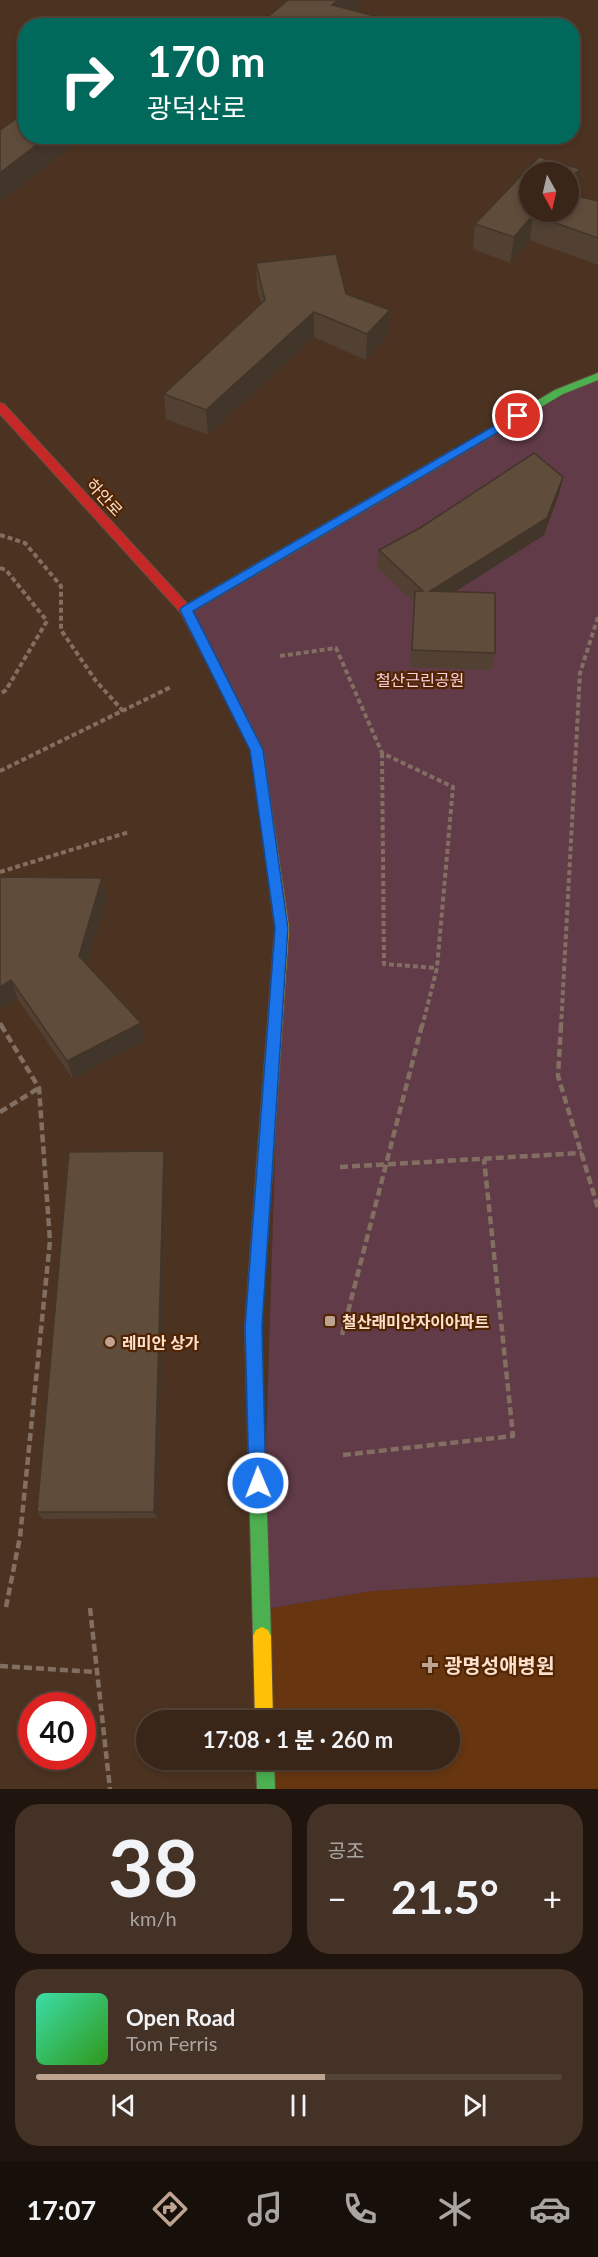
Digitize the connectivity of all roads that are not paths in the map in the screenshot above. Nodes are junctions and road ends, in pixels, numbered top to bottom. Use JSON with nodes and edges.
{"nodes":[{"id":1,"x":598,"y":376,"type":"edge"},
{"id":2,"x":0,"y":407,"type":"edge"},
{"id":3,"x":186,"y":610,"type":"junction"},
{"id":4,"x":264,"y":1710,"type":"edge"},
{"id":5,"x":265,"y":1770,"type":"edge"},
{"id":6,"x":266,"y":1789,"type":"edge"}],
"edges":[{"from":1,"to":3,"type":"street"},
{"from":2,"to":3,"type":"street","name":"하안로"},
{"from":3,"to":4,"type":"street","name":"하안로"},
{"from":5,"to":6,"type":"street"}]}
